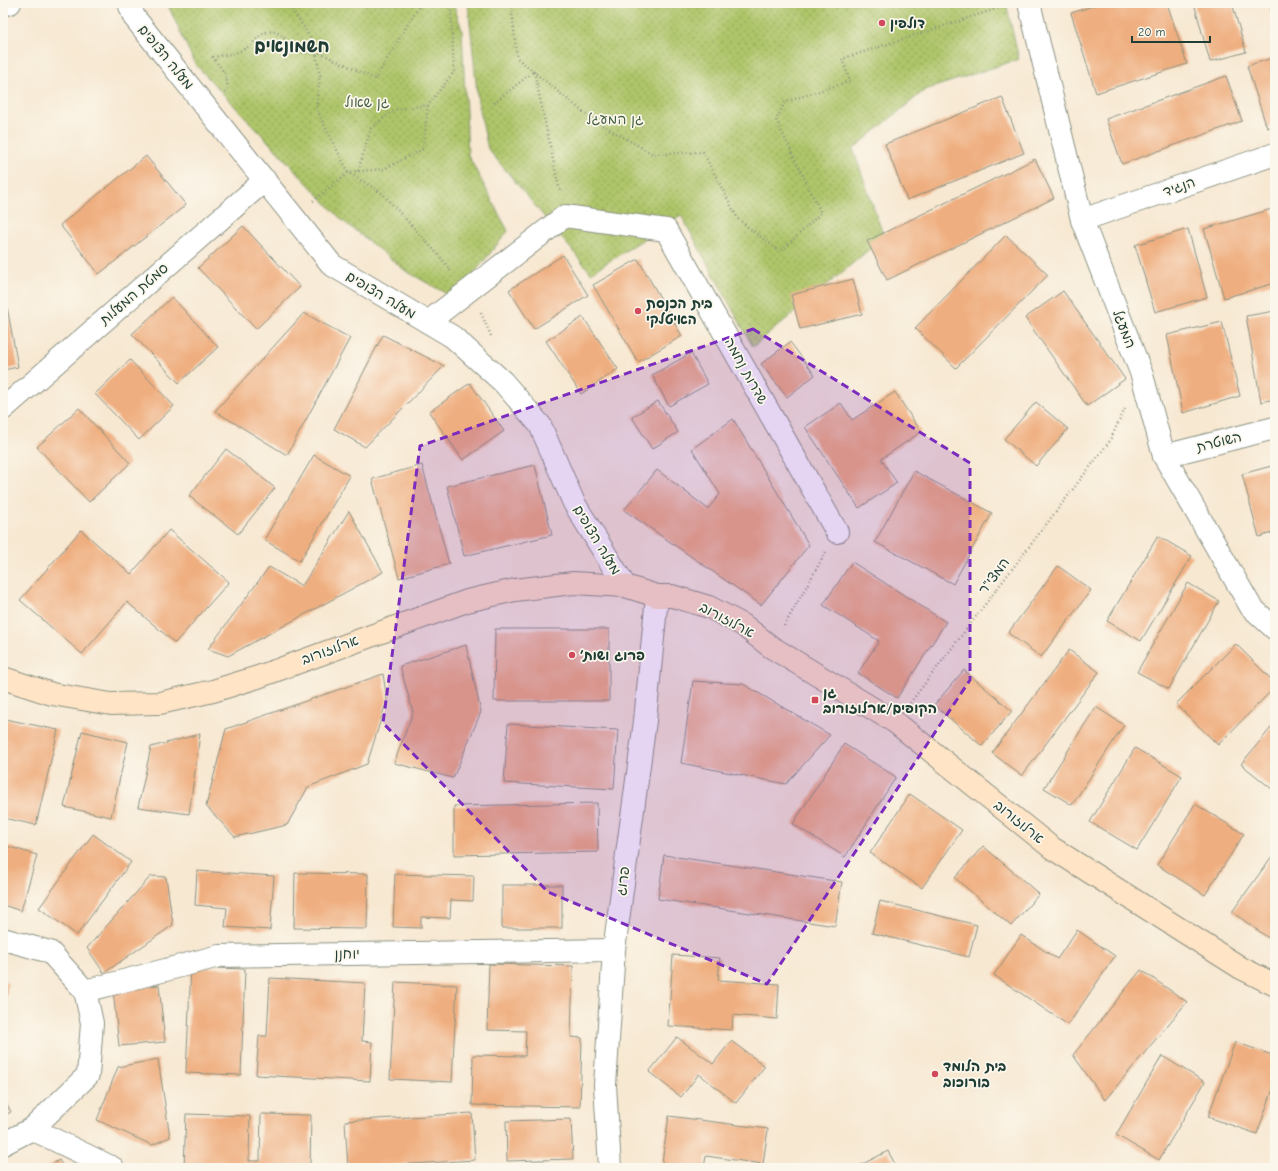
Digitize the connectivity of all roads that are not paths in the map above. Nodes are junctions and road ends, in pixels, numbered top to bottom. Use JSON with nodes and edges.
{"nodes":[{"id":1,"x":10,"y":3,"type":"edge"},
{"id":2,"x":128,"y":3,"type":"edge"},
{"id":3,"x":1029,"y":3,"type":"edge"},
{"id":4,"x":3,"y":5,"type":"edge"},
{"id":5,"x":1275,"y":154,"type":"edge"},
{"id":6,"x":265,"y":180,"type":"junction"},
{"id":7,"x":1082,"y":220,"type":"junction"},
{"id":8,"x":428,"y":322,"type":"junction"},
{"id":9,"x":3,"y":409,"type":"edge"},
{"id":10,"x":1275,"y":428,"type":"edge"},
{"id":11,"x":1164,"y":456,"type":"junction"},
{"id":12,"x":837,"y":532,"type":"road end"},
{"id":13,"x":625,"y":586,"type":"junction"},
{"id":14,"x":657,"y":596,"type":"junction"},
{"id":15,"x":1275,"y":629,"type":"edge"},
{"id":16,"x":3,"y":678,"type":"edge"},
{"id":17,"x":3,"y":939,"type":"edge"},
{"id":18,"x":614,"y":950,"type":"junction"},
{"id":19,"x":1275,"y":985,"type":"edge"},
{"id":20,"x":85,"y":991,"type":"junction"},
{"id":21,"x":32,"y":1129,"type":"junction"},
{"id":22,"x":3,"y":1144,"type":"edge"},
{"id":23,"x":113,"y":1168,"type":"edge"},
{"id":24,"x":610,"y":1168,"type":"edge"}],
"edges":[{"from":1,"to":4,"type":"street"},
{"from":2,"to":6,"type":"street","name":"מעלה הצופים"},
{"from":3,"to":7,"type":"street","name":"המעגל"},
{"from":5,"to":7,"type":"street","name":"הנגיד"},
{"from":6,"to":8,"type":"street","name":"מעלה הצופים"},
{"from":6,"to":9,"type":"street","name":"סמטת המעלות"},
{"from":7,"to":11,"type":"street","name":"המעגל"},
{"from":8,"to":12,"type":"street","name":"שדרות נחמה"},
{"from":8,"to":13,"type":"street","name":"מעלה הצופים"},
{"from":10,"to":11,"type":"street","name":"השוטרת"},
{"from":11,"to":15,"type":"street","name":"המעגל"},
{"from":13,"to":14,"type":"street","name":"ארלוזורוב"},
{"from":13,"to":16,"type":"street","name":"ארלוזורוב"},
{"from":14,"to":18,"type":"street","name":"פרוג"},
{"from":14,"to":19,"type":"street","name":"ארלוזורוב"},
{"from":17,"to":20,"type":"street"},
{"from":18,"to":20,"type":"street","name":"יוחנן"},
{"from":18,"to":24,"type":"street","name":"פרוג"},
{"from":20,"to":21,"type":"street"},
{"from":21,"to":22,"type":"street"},
{"from":21,"to":23,"type":"street"}]}
